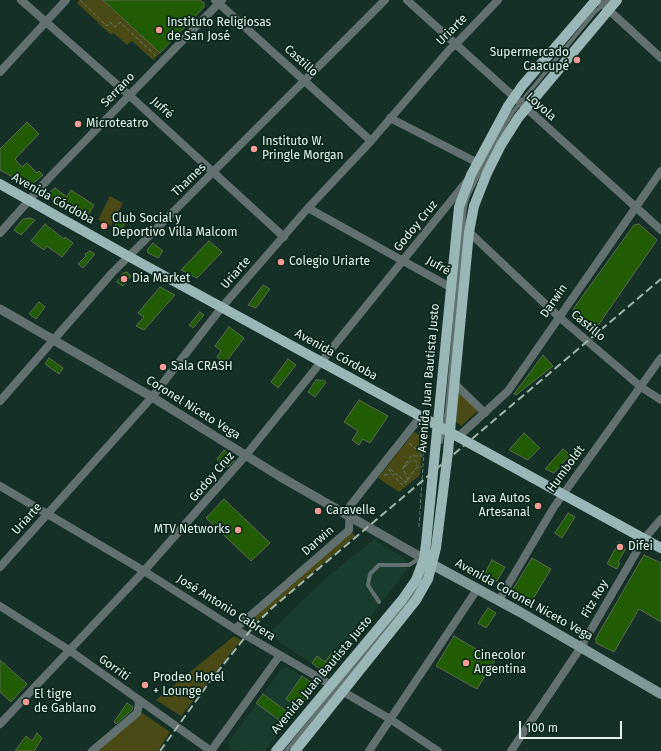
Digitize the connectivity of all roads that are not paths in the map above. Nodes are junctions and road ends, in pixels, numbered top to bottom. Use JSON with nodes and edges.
{"nodes":[{"id":1,"x":21,"y":0,"type":"edge"},
{"id":2,"x":66,"y":0,"type":"edge"},
{"id":3,"x":386,"y":0,"type":"edge"},
{"id":4,"x":407,"y":0,"type":"edge"},
{"id":5,"x":498,"y":0,"type":"edge"},
{"id":6,"x":617,"y":0,"type":"edge"},
{"id":7,"x":219,"y":1,"type":"edge"},
{"id":8,"x":603,"y":3,"type":"edge"},
{"id":9,"x":46,"y":22,"type":"junction"},
{"id":10,"x":456,"y":44,"type":"junction"},
{"id":11,"x":661,"y":58,"type":"edge"},
{"id":12,"x":0,"y":72,"type":"edge"},
{"id":13,"x":306,"y":81,"type":"junction"},
{"id":14,"x":130,"y":96,"type":"junction"},
{"id":15,"x":520,"y":103,"type":"junction"},
{"id":16,"x":390,"y":118,"type":"junction"},
{"id":17,"x":371,"y":140,"type":"junction"},
{"id":18,"x":478,"y":162,"type":"junction"},
{"id":19,"x":661,"y":171,"type":"edge"},
{"id":20,"x":214,"y":172,"type":"junction"},
{"id":21,"x":471,"y":175,"type":"junction"},
{"id":22,"x":0,"y":184,"type":"edge"},
{"id":23,"x":28,"y":200,"type":"junction"},
{"id":24,"x":635,"y":207,"type":"junction"},
{"id":25,"x":308,"y":208,"type":"junction"},
{"id":26,"x":661,"y":230,"type":"edge"},
{"id":27,"x":469,"y":232,"type":"junction"},
{"id":28,"x":0,"y":233,"type":"edge"},
{"id":29,"x":284,"y":237,"type":"junction"},
{"id":30,"x":128,"y":256,"type":"junction"},
{"id":31,"x":402,"y":261,"type":"junction"},
{"id":32,"x":450,"y":287,"type":"junction"},
{"id":33,"x":222,"y":307,"type":"junction"},
{"id":34,"x":0,"y":309,"type":"edge"},
{"id":35,"x":558,"y":316,"type":"junction"},
{"id":36,"x":54,"y":340,"type":"junction"},
{"id":37,"x":661,"y":358,"type":"edge"},
{"id":38,"x":322,"y":362,"type":"junction"},
{"id":39,"x":454,"y":383,"type":"junction"},
{"id":40,"x":641,"y":387,"type":"junction"},
{"id":41,"x":152,"y":397,"type":"junction"},
{"id":42,"x":661,"y":400,"type":"edge"},
{"id":43,"x":0,"y":401,"type":"edge"},
{"id":44,"x":485,"y":412,"type":"junction"},
{"id":45,"x":421,"y":416,"type":"junction"},
{"id":46,"x":447,"y":431,"type":"junction"},
{"id":47,"x":246,"y":455,"type":"junction"},
{"id":48,"x":0,"y":486,"type":"edge"},
{"id":49,"x":564,"y":493,"type":"junction"},
{"id":50,"x":47,"y":515,"type":"junction"},
{"id":51,"x":350,"y":516,"type":"junction"},
{"id":52,"x":661,"y":519,"type":"edge"},
{"id":53,"x":373,"y":530,"type":"joint"},
{"id":54,"x":644,"y":539,"type":"junction"},
{"id":55,"x":661,"y":548,"type":"edge"},
{"id":56,"x":426,"y":561,"type":"junction"},
{"id":57,"x":0,"y":567,"type":"edge"},
{"id":58,"x":144,"y":571,"type":"junction"},
{"id":59,"x":478,"y":588,"type":"junction"},
{"id":60,"x":499,"y":600,"type":"junction"},
{"id":61,"x":379,"y":602,"type":"dead end"},
{"id":62,"x":0,"y":606,"type":"edge"},
{"id":63,"x":235,"y":629,"type":"junction"},
{"id":64,"x":581,"y":647,"type":"junction"},
{"id":65,"x":69,"y":650,"type":"junction"},
{"id":66,"x":280,"y":655,"type":"junction"},
{"id":67,"x":337,"y":689,"type":"junction"},
{"id":68,"x":661,"y":694,"type":"edge"},
{"id":69,"x":138,"y":700,"type":"junction"},
{"id":70,"x":390,"y":720,"type":"junction"},
{"id":71,"x":0,"y":724,"type":"edge"},
{"id":72,"x":92,"y":751,"type":"edge"},
{"id":73,"x":212,"y":751,"type":"edge"},
{"id":74,"x":276,"y":751,"type":"edge"},
{"id":75,"x":286,"y":751,"type":"edge"},
{"id":76,"x":295,"y":751,"type":"edge"},
{"id":77,"x":369,"y":751,"type":"edge"},
{"id":78,"x":438,"y":751,"type":"edge"},
{"id":79,"x":511,"y":751,"type":"edge"}],
"edges":[{"from":1,"to":9,"type":"street","name":"Jufré"},
{"from":2,"to":9,"type":"street"},
{"from":3,"to":13,"type":"street","name":"Thames"},
{"from":4,"to":10,"type":"street","name":"Loyola"},
{"from":5,"to":10,"type":"street","name":"Uriarte"},
{"from":6,"to":8,"type":"main road","name":"Avenida Juan Bautista Justo"},
{"from":7,"to":13,"type":"street","name":"Castillo"},
{"from":7,"to":14,"type":"street","name":"Serrano"},
{"from":8,"to":11,"type":"street"},
{"from":8,"to":15,"type":"main road","name":"Avenida Juan Bautista Justo"},
{"from":8,"to":15,"type":"main road","name":"Avenida Juan Bautista Justo"},
{"from":9,"to":12,"type":"street"},
{"from":9,"to":14,"type":"street","name":"Jufré"},
{"from":10,"to":15,"type":"street","name":"Loyola"},
{"from":10,"to":16,"type":"street","name":"Uriarte"},
{"from":13,"to":17,"type":"street","name":"Castillo"},
{"from":13,"to":20,"type":"street","name":"Thames"},
{"from":14,"to":20,"type":"street","name":"Jufré"},
{"from":14,"to":23,"type":"street","name":"Serrano"},
{"from":15,"to":18,"type":"main road","name":"Avenida Juan Bautista Justo"},
{"from":15,"to":24,"type":"street","name":"Loyola"},
{"from":15,"to":27,"type":"main road","name":"Avenida Juan Bautista Justo"},
{"from":15,"to":46,"type":"lane"},
{"from":16,"to":17,"type":"street","name":"Uriarte"},
{"from":16,"to":18,"type":"street"},
{"from":17,"to":25,"type":"street","name":"Uriarte"},
{"from":18,"to":21,"type":"main road","name":"Avenida Juan Bautista Justo"},
{"from":19,"to":24,"type":"street","name":"Darwin"},
{"from":20,"to":29,"type":"street","name":"Jufré"},
{"from":20,"to":30,"type":"street","name":"Thames"},
{"from":21,"to":31,"type":"street","name":"Godoy Cruz"},
{"from":21,"to":32,"type":"main road","name":"Avenida Juan Bautista Justo"},
{"from":22,"to":23,"type":"main road","name":"Avenida Córdoba"},
{"from":23,"to":28,"type":"street","name":"Serrano"},
{"from":23,"to":30,"type":"main road","name":"Avenida Córdoba"},
{"from":24,"to":26,"type":"street","name":"Loyola"},
{"from":24,"to":35,"type":"street","name":"Darwin"},
{"from":25,"to":29,"type":"street","name":"Uriarte"},
{"from":25,"to":31,"type":"street","name":"Jufré"},
{"from":27,"to":35,"type":"street","name":"Castillo"},
{"from":27,"to":39,"type":"main road","name":"Avenida Juan Bautista Justo"},
{"from":29,"to":33,"type":"street","name":"Uriarte"},
{"from":30,"to":33,"type":"main road","name":"Avenida Córdoba"},
{"from":30,"to":36,"type":"street","name":"Thames"},
{"from":31,"to":32,"type":"street","name":"Jufré"},
{"from":31,"to":38,"type":"street","name":"Godoy Cruz"},
{"from":32,"to":46,"type":"main road","name":"Avenida Juan Bautista Justo"},
{"from":33,"to":38,"type":"main road","name":"Avenida Córdoba"},
{"from":33,"to":41,"type":"street","name":"Uriarte"},
{"from":34,"to":36,"type":"street","name":"Coronel Niceto Vega"},
{"from":35,"to":40,"type":"street","name":"Castillo"},
{"from":35,"to":44,"type":"street","name":"Darwin"},
{"from":36,"to":41,"type":"street","name":"Coronel Niceto Vega"},
{"from":36,"to":43,"type":"street","name":"Thames"},
{"from":37,"to":40,"type":"street","name":"Humboldt"},
{"from":38,"to":45,"type":"main road","name":"Avenida Córdoba"},
{"from":38,"to":47,"type":"street","name":"Godoy Cruz"},
{"from":39,"to":44,"type":"street"},
{"from":39,"to":46,"type":"main road","name":"Avenida Juan Bautista Justo"},
{"from":40,"to":42,"type":"street","name":"Castillo"},
{"from":40,"to":49,"type":"street","name":"Humboldt"},
{"from":41,"to":47,"type":"street","name":"Coronel Niceto Vega"},
{"from":41,"to":50,"type":"street","name":"Uriarte"},
{"from":44,"to":46,"type":"street","name":"Darwin"},
{"from":45,"to":46,"type":"main road","name":"Avenida Córdoba"},
{"from":45,"to":51,"type":"street","name":"Darwin"},
{"from":46,"to":49,"type":"main road","name":"Avenida Córdoba"},
{"from":46,"to":56,"type":"main road","name":"Avenida Juan Bautista Justo"},
{"from":46,"to":56,"type":"main road","name":"Avenida Juan Bautista Justo"},
{"from":47,"to":51,"type":"street","name":"Coronel Niceto Vega"},
{"from":47,"to":58,"type":"street","name":"Godoy Cruz"},
{"from":48,"to":50,"type":"street","name":"José Antonio Cabrera"},
{"from":49,"to":54,"type":"main road","name":"Avenida Córdoba"},
{"from":49,"to":60,"type":"street","name":"Humboldt"},
{"from":50,"to":57,"type":"street","name":"Uriarte"},
{"from":50,"to":58,"type":"street","name":"José Antonio Cabrera"},
{"from":51,"to":53,"type":"street","name":"Coronel Niceto Vega"},
{"from":51,"to":63,"type":"street","name":"Darwin"},
{"from":52,"to":54,"type":"street","name":"Fitz Roy"},
{"from":53,"to":56,"type":"street","name":"Avenida Coronel Niceto Vega"},
{"from":54,"to":55,"type":"main road","name":"Avenida Córdoba"},
{"from":54,"to":64,"type":"street","name":"Fitz Roy"},
{"from":56,"to":59,"type":"main road","name":"Avenida Coronel Niceto Vega"},
{"from":56,"to":61,"type":"lane"},
{"from":56,"to":67,"type":"main road","name":"Avenida Juan Bautista Justo"},
{"from":56,"to":67,"type":"main road","name":"Avenida Juan Bautista Justo"},
{"from":58,"to":63,"type":"street","name":"José Antonio Cabrera"},
{"from":58,"to":65,"type":"street","name":"Godoy Cruz"},
{"from":59,"to":60,"type":"main road","name":"Avenida Coronel Niceto Vega"},
{"from":59,"to":70,"type":"street"},
{"from":60,"to":64,"type":"main road","name":"Avenida Coronel Niceto Vega"},
{"from":62,"to":65,"type":"street","name":"Gorriti"},
{"from":63,"to":66,"type":"street","name":"José Antonio Cabrera"},
{"from":64,"to":68,"type":"main road","name":"Avenida Coronel Niceto Vega"},
{"from":64,"to":79,"type":"street","name":"Fitz Roy"},
{"from":65,"to":69,"type":"street","name":"Gorriti"},
{"from":65,"to":71,"type":"street","name":"Godoy Cruz"},
{"from":66,"to":67,"type":"street","name":"José Antonio Cabrera"},
{"from":66,"to":73,"type":"street"},
{"from":67,"to":70,"type":"street","name":"José Antonio Cabrera"},
{"from":67,"to":74,"type":"main road","name":"Avenida Juan Bautista Justo"},
{"from":67,"to":75,"type":"lane"},
{"from":67,"to":76,"type":"main road","name":"Avenida Juan Bautista Justo"},
{"from":69,"to":72,"type":"street"},
{"from":69,"to":73,"type":"street","name":"Gorriti"},
{"from":70,"to":77,"type":"street"},
{"from":70,"to":78,"type":"street","name":"José Antonio Cabrera"}]}
